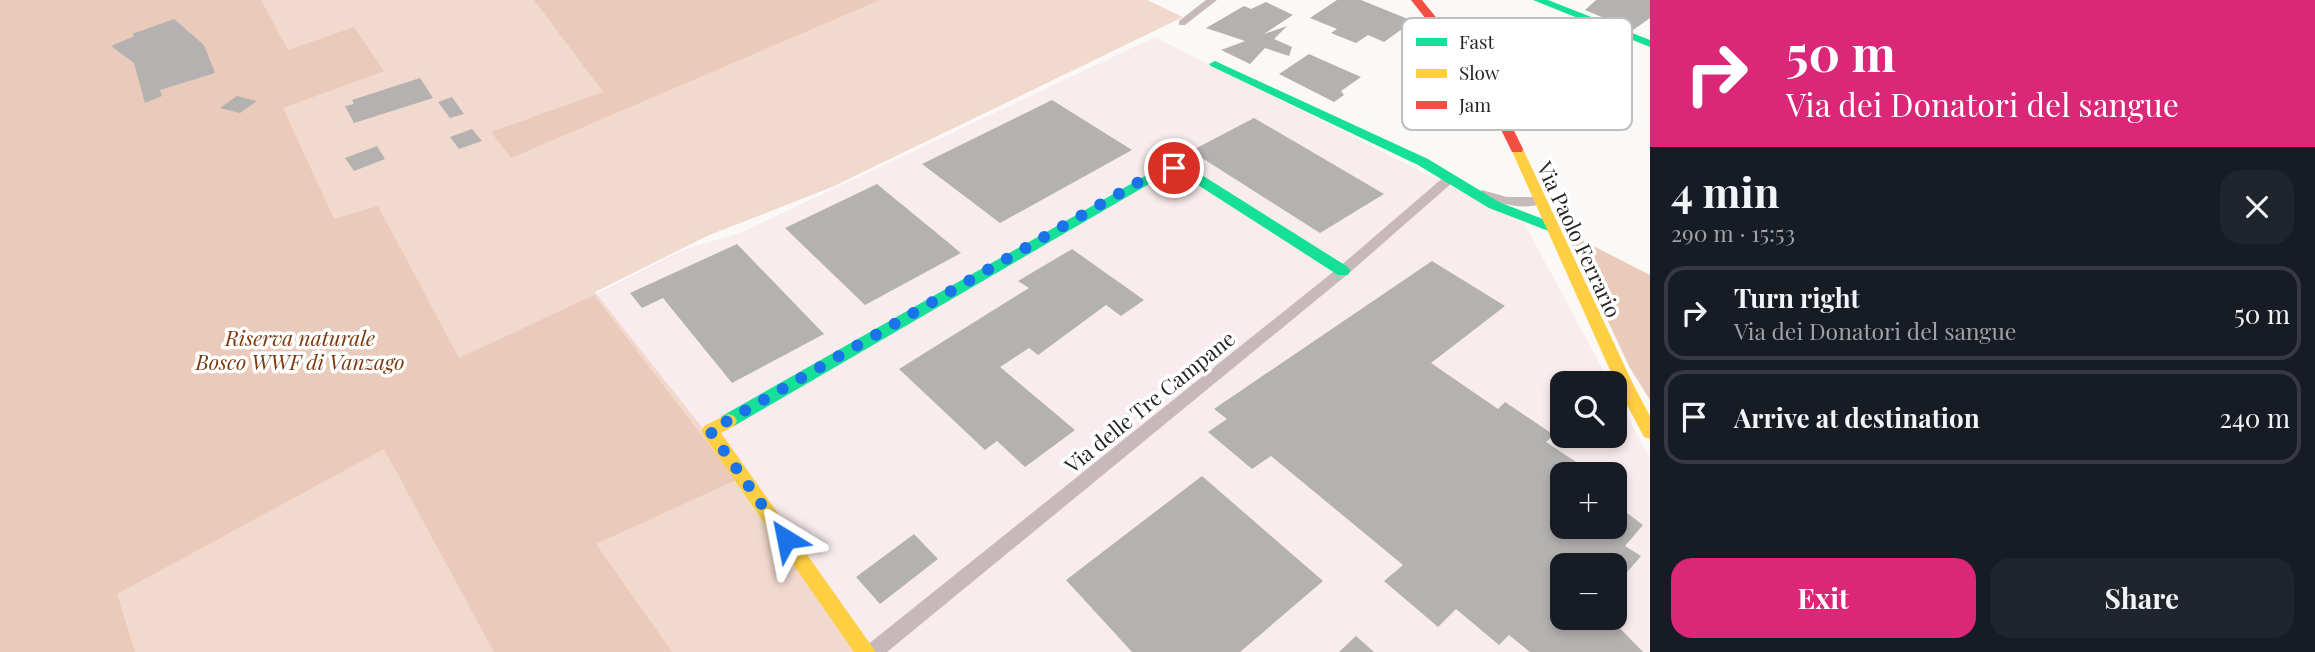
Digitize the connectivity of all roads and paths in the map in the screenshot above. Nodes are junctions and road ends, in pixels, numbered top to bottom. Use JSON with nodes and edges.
{"nodes":[{"id":1,"x":1212,"y":0,"type":"edge"},
{"id":2,"x":1416,"y":0,"type":"edge"},
{"id":3,"x":1538,"y":0,"type":"edge"},
{"id":4,"x":1431,"y":18,"type":"edge"},
{"id":5,"x":1584,"y":18,"type":"edge"},
{"id":6,"x":1182,"y":23,"type":"dead end"},
{"id":7,"x":1632,"y":37,"type":"edge"},
{"id":8,"x":1650,"y":44,"type":"edge"},
{"id":9,"x":1215,"y":64,"type":"dead end"},
{"id":10,"x":1508,"y":130,"type":"edge"},
{"id":11,"x":1449,"y":179,"type":"junction"},
{"id":12,"x":1475,"y":193,"type":"junction"},
{"id":13,"x":1539,"y":201,"type":"junction"},
{"id":14,"x":1550,"y":227,"type":"junction"},
{"id":15,"x":1343,"y":271,"type":"junction"},
{"id":16,"x":1650,"y":432,"type":"edge"},
{"id":17,"x":866,"y":652,"type":"edge"},
{"id":18,"x":873,"y":652,"type":"edge"}],
"edges":[{"from":1,"to":6,"type":"street"},
{"from":2,"to":4,"type":"street","name":"Via Paolo Ferrario"},
{"from":3,"to":5,"type":"street"},
{"from":7,"to":8,"type":"street"},
{"from":9,"to":11,"type":"street"},
{"from":10,"to":13,"type":"street","name":"Via Paolo Ferrario"},
{"from":11,"to":12,"type":"street"},
{"from":11,"to":15,"type":"street","name":"Via delle Tre Campane"},
{"from":12,"to":13,"type":"street"},
{"from":12,"to":14,"type":"street"},
{"from":13,"to":14,"type":"street","name":"Via Paolo Ferrario"},
{"from":14,"to":16,"type":"street","name":"Via Paolo Ferrario"},
{"from":15,"to":17,"type":"street"},
{"from":15,"to":18,"type":"street","name":"Via delle Tre Campane"}]}
